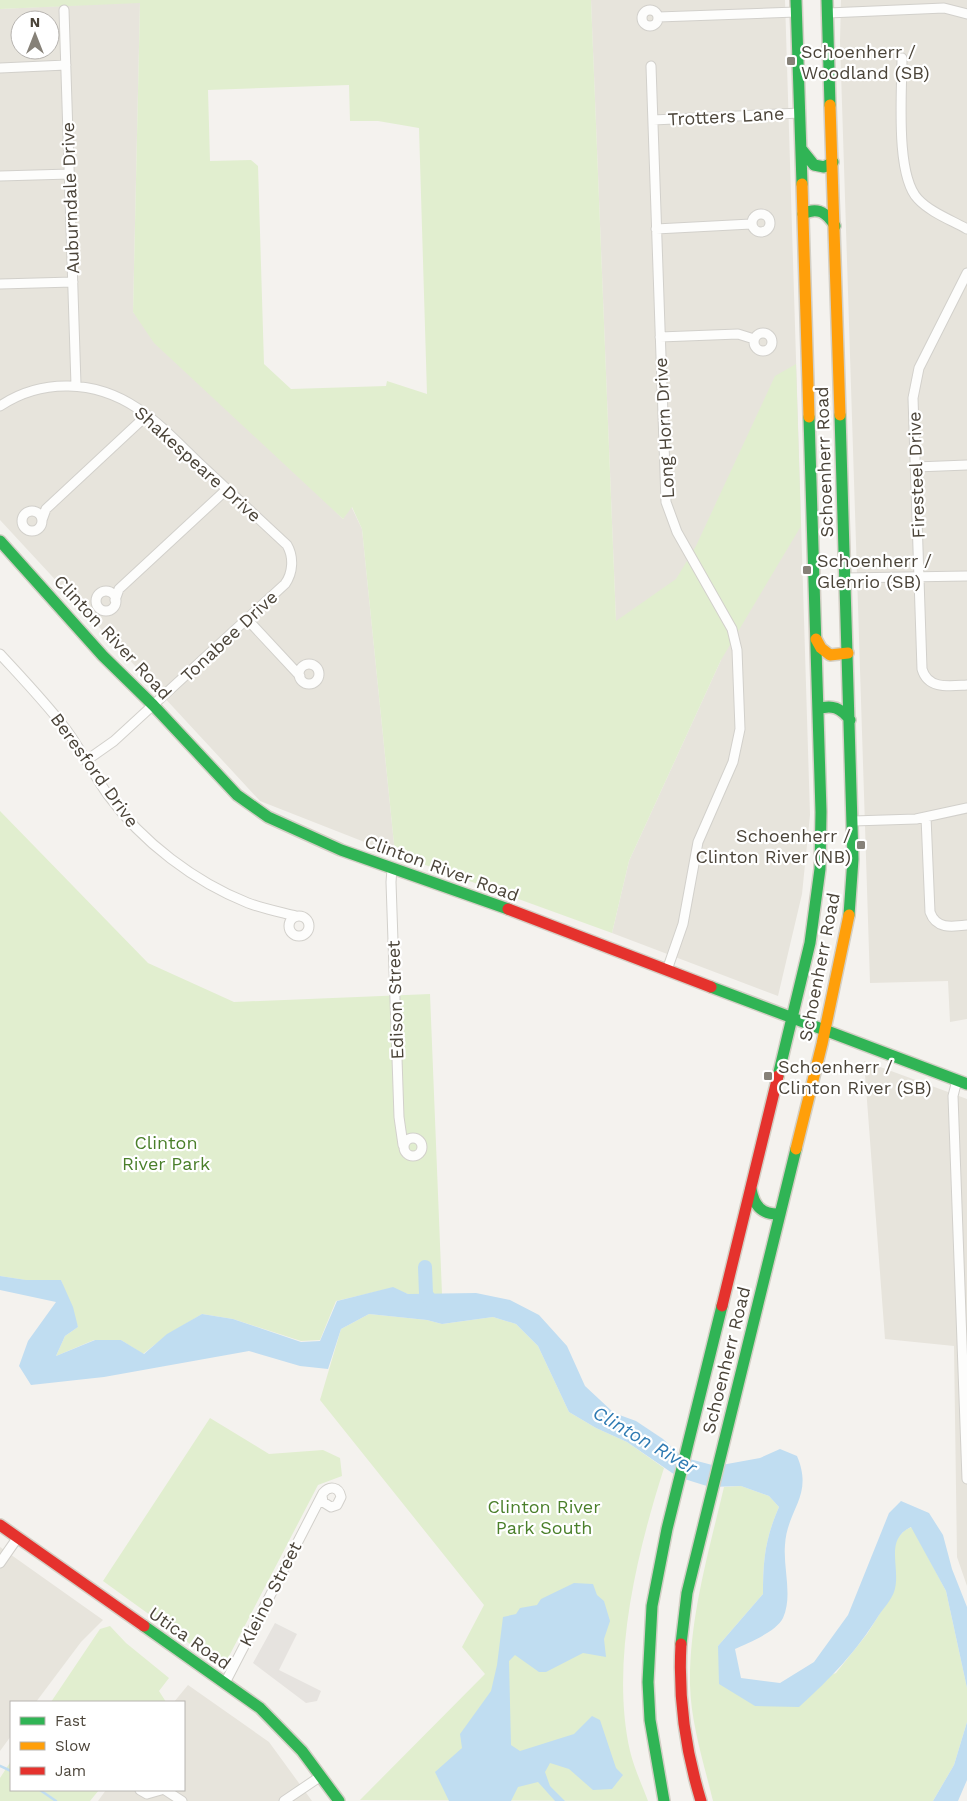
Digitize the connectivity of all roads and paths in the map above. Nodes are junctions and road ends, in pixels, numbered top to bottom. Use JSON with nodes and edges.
{"nodes":[{"id":1,"x":827,"y":0,"type":"edge"},
{"id":2,"x":796,"y":6,"type":"edge"},
{"id":3,"x":64,"y":10,"type":"dead end"},
{"id":4,"x":828,"y":13,"type":"junction"},
{"id":5,"x":967,"y":14,"type":"edge"},
{"id":6,"x":658,"y":17,"type":"dead end"},
{"id":7,"x":967,"y":19,"type":"edge"},
{"id":8,"x":902,"y":58,"type":"dead end"},
{"id":9,"x":66,"y":65,"type":"junction"},
{"id":10,"x":651,"y":66,"type":"dead end"},
{"id":11,"x":0,"y":68,"type":"edge"},
{"id":12,"x":800,"y":113,"type":"junction"},
{"id":13,"x":652,"y":120,"type":"junction"},
{"id":14,"x":801,"y":148,"type":"junction"},
{"id":15,"x":833,"y":162,"type":"junction"},
{"id":16,"x":70,"y":174,"type":"junction"},
{"id":17,"x":0,"y":176,"type":"edge"},
{"id":18,"x":803,"y":214,"type":"junction"},
{"id":19,"x":751,"y":224,"type":"dead end"},
{"id":20,"x":835,"y":226,"type":"junction"},
{"id":21,"x":656,"y":229,"type":"junction"},
{"id":22,"x":967,"y":229,"type":"edge"},
{"id":23,"x":967,"y":274,"type":"edge"},
{"id":24,"x":73,"y":282,"type":"junction"},
{"id":25,"x":0,"y":284,"type":"edge"},
{"id":26,"x":660,"y":337,"type":"junction"},
{"id":27,"x":754,"y":339,"type":"dead end"},
{"id":28,"x":76,"y":385,"type":"junction"},
{"id":29,"x":0,"y":406,"type":"edge"},
{"id":30,"x":147,"y":415,"type":"junction"},
{"id":31,"x":967,"y":465,"type":"edge"},
{"id":32,"x":916,"y":467,"type":"junction"},
{"id":33,"x":227,"y":489,"type":"junction"},
{"id":34,"x":46,"y":509,"type":"junction"},
{"id":35,"x":34,"y":511,"type":"junction"},
{"id":36,"x":42,"y":520,"type":"junction"},
{"id":37,"x":0,"y":541,"type":"edge"},
{"id":38,"x":291,"y":563,"type":"joint"},
{"id":39,"x":967,"y":576,"type":"edge"},
{"id":40,"x":919,"y":577,"type":"junction"},
{"id":41,"x":845,"y":578,"type":"junction"},
{"id":42,"x":119,"y":589,"type":"junction"},
{"id":43,"x":107,"y":591,"type":"junction"},
{"id":44,"x":115,"y":600,"type":"junction"},
{"id":45,"x":247,"y":619,"type":"junction"},
{"id":46,"x":816,"y":639,"type":"junction"},
{"id":47,"x":848,"y":653,"type":"junction"},
{"id":48,"x":0,"y":654,"type":"edge"},
{"id":49,"x":305,"y":665,"type":"junction"},
{"id":50,"x":293,"y":667,"type":"junction"},
{"id":51,"x":300,"y":676,"type":"junction"},
{"id":52,"x":967,"y":685,"type":"edge"},
{"id":53,"x":153,"y":705,"type":"junction"},
{"id":54,"x":818,"y":709,"type":"junction"},
{"id":55,"x":850,"y":720,"type":"junction"},
{"id":56,"x":87,"y":760,"type":"junction"},
{"id":57,"x":967,"y":808,"type":"edge"},
{"id":58,"x":926,"y":817,"type":"junction"},
{"id":59,"x":853,"y":821,"type":"junction"},
{"id":60,"x":392,"y":868,"type":"junction"},
{"id":61,"x":280,"y":912,"type":"junction"},
{"id":62,"x":296,"y":916,"type":"junction"},
{"id":63,"x":967,"y":925,"type":"edge"},
{"id":64,"x":289,"y":926,"type":"junction"},
{"id":65,"x":668,"y":970,"type":"junction"},
{"id":66,"x":792,"y":1017,"type":"junction"},
{"id":67,"x":825,"y":1029,"type":"junction"},
{"id":68,"x":962,"y":1082,"type":"edge"},
{"id":69,"x":402,"y":1131,"type":"junction"},
{"id":70,"x":413,"y":1137,"type":"junction"},
{"id":71,"x":403,"y":1144,"type":"junction"},
{"id":72,"x":751,"y":1185,"type":"junction"},
{"id":73,"x":780,"y":1214,"type":"junction"},
{"id":74,"x":967,"y":1479,"type":"edge"},
{"id":75,"x":322,"y":1496,"type":"junction"},
{"id":76,"x":318,"y":1506,"type":"junction"},
{"id":77,"x":328,"y":1506,"type":"junction"},
{"id":78,"x":0,"y":1525,"type":"edge"},
{"id":79,"x":18,"y":1537,"type":"junction"},
{"id":80,"x":0,"y":1563,"type":"edge"},
{"id":81,"x":225,"y":1683,"type":"junction"},
{"id":82,"x":321,"y":1776,"type":"junction"},
{"id":83,"x":167,"y":1791,"type":"edge"},
{"id":84,"x":182,"y":1801,"type":"edge"},
{"id":85,"x":284,"y":1801,"type":"edge"},
{"id":86,"x":339,"y":1801,"type":"edge"},
{"id":87,"x":664,"y":1801,"type":"edge"},
{"id":88,"x":701,"y":1801,"type":"edge"}],
"edges":[{"from":1,"to":4,"type":"main road","name":"Schoenherr Road"},
{"from":2,"to":6,"type":"street"},
{"from":2,"to":12,"type":"main road","name":"Schoenherr Road"},
{"from":3,"to":9,"type":"street","name":"Auburndale Drive"},
{"from":4,"to":5,"type":"street"},
{"from":4,"to":15,"type":"main road","name":"Schoenherr Road"},
{"from":5,"to":7,"type":"street"},
{"from":8,"to":22,"type":"street"},
{"from":9,"to":11,"type":"street"},
{"from":9,"to":16,"type":"street","name":"Auburndale Drive"},
{"from":10,"to":13,"type":"street","name":"Long Horn Drive"},
{"from":12,"to":13,"type":"street","name":"Trotters Lane"},
{"from":12,"to":14,"type":"main road","name":"Schoenherr Road"},
{"from":13,"to":21,"type":"street","name":"Long Horn Drive"},
{"from":14,"to":15,"type":"main road"},
{"from":14,"to":18,"type":"main road","name":"Schoenherr Road"},
{"from":15,"to":20,"type":"main road","name":"Schoenherr Road"},
{"from":16,"to":17,"type":"street"},
{"from":16,"to":24,"type":"street","name":"Auburndale Drive"},
{"from":18,"to":20,"type":"main road"},
{"from":18,"to":46,"type":"main road","name":"Schoenherr Road"},
{"from":19,"to":21,"type":"street"},
{"from":20,"to":41,"type":"main road","name":"Schoenherr Road"},
{"from":21,"to":26,"type":"street","name":"Long Horn Drive"},
{"from":23,"to":32,"type":"street","name":"Firesteel Drive"},
{"from":24,"to":25,"type":"street"},
{"from":24,"to":28,"type":"street","name":"Auburndale Drive"},
{"from":26,"to":27,"type":"street"},
{"from":26,"to":65,"type":"street","name":"Long Horn Drive"},
{"from":28,"to":29,"type":"street","name":"Shakespeare Drive"},
{"from":28,"to":30,"type":"street","name":"Shakespeare Drive"},
{"from":30,"to":33,"type":"street","name":"Shakespeare Drive"},
{"from":30,"to":34,"type":"street"},
{"from":31,"to":32,"type":"street"},
{"from":32,"to":40,"type":"street","name":"Firesteel Drive"},
{"from":33,"to":38,"type":"street","name":"Shakespeare Drive"},
{"from":33,"to":42,"type":"street"},
{"from":34,"to":35,"type":"street"},
{"from":34,"to":36,"type":"street"},
{"from":35,"to":36,"type":"street"},
{"from":35,"to":36,"type":"street"},
{"from":37,"to":53,"type":"main road","name":"Clinton River Road"},
{"from":38,"to":45,"type":"street","name":"Tonabee Drive"},
{"from":39,"to":40,"type":"street"},
{"from":40,"to":41,"type":"street"},
{"from":40,"to":52,"type":"street","name":"Firesteel Drive"},
{"from":41,"to":47,"type":"main road","name":"Schoenherr Road"},
{"from":42,"to":43,"type":"street"},
{"from":42,"to":44,"type":"street"},
{"from":43,"to":44,"type":"street"},
{"from":43,"to":44,"type":"street"},
{"from":45,"to":50,"type":"street"},
{"from":45,"to":53,"type":"street","name":"Tonabee Drive"},
{"from":46,"to":47,"type":"main road"},
{"from":46,"to":54,"type":"main road","name":"Schoenherr Road"},
{"from":47,"to":55,"type":"main road","name":"Schoenherr Road"},
{"from":48,"to":56,"type":"street","name":"Beresford Drive"},
{"from":49,"to":50,"type":"street"},
{"from":49,"to":51,"type":"street"},
{"from":49,"to":51,"type":"street"},
{"from":50,"to":51,"type":"street"},
{"from":53,"to":56,"type":"street","name":"Tonabee Drive"},
{"from":53,"to":60,"type":"main road","name":"Clinton River Road"},
{"from":54,"to":55,"type":"main road"},
{"from":54,"to":66,"type":"main road","name":"Schoenherr Road"},
{"from":55,"to":59,"type":"main road","name":"Schoenherr Road"},
{"from":56,"to":61,"type":"street","name":"Beresford Drive"},
{"from":57,"to":58,"type":"street"},
{"from":58,"to":59,"type":"street"},
{"from":58,"to":63,"type":"street"},
{"from":59,"to":67,"type":"main road","name":"Schoenherr Road"},
{"from":60,"to":65,"type":"main road","name":"Clinton River Road"},
{"from":60,"to":69,"type":"street","name":"Edison Street"},
{"from":61,"to":62,"type":"street","name":"Beresford Drive"},
{"from":61,"to":64,"type":"street"},
{"from":62,"to":64,"type":"street"},
{"from":62,"to":64,"type":"street"},
{"from":65,"to":66,"type":"main road","name":"Clinton River Road"},
{"from":66,"to":67,"type":"main road","name":"Clinton River Road"},
{"from":66,"to":72,"type":"main road","name":"Schoenherr Road"},
{"from":67,"to":68,"type":"main road","name":"Clinton River Road"},
{"from":67,"to":73,"type":"main road","name":"Schoenherr Road"},
{"from":68,"to":74,"type":"street"},
{"from":69,"to":70,"type":"street"},
{"from":69,"to":71,"type":"street","name":"Edison Street"},
{"from":70,"to":71,"type":"street"},
{"from":70,"to":71,"type":"street"},
{"from":72,"to":73,"type":"main road"},
{"from":72,"to":87,"type":"main road","name":"Schoenherr Road"},
{"from":73,"to":88,"type":"main road","name":"Schoenherr Road"},
{"from":75,"to":76,"type":"street","name":"Kleino Street"},
{"from":75,"to":77,"type":"street"},
{"from":75,"to":77,"type":"street"},
{"from":76,"to":77,"type":"street"},
{"from":76,"to":81,"type":"street","name":"Kleino Street"},
{"from":78,"to":79,"type":"main road","name":"Utica Road"},
{"from":79,"to":80,"type":"street"},
{"from":79,"to":81,"type":"main road","name":"Utica Road"},
{"from":81,"to":82,"type":"main road","name":"Utica Road"},
{"from":82,"to":85,"type":"street"},
{"from":82,"to":86,"type":"main road","name":"Utica Road"},
{"from":83,"to":84,"type":"street"}]}
